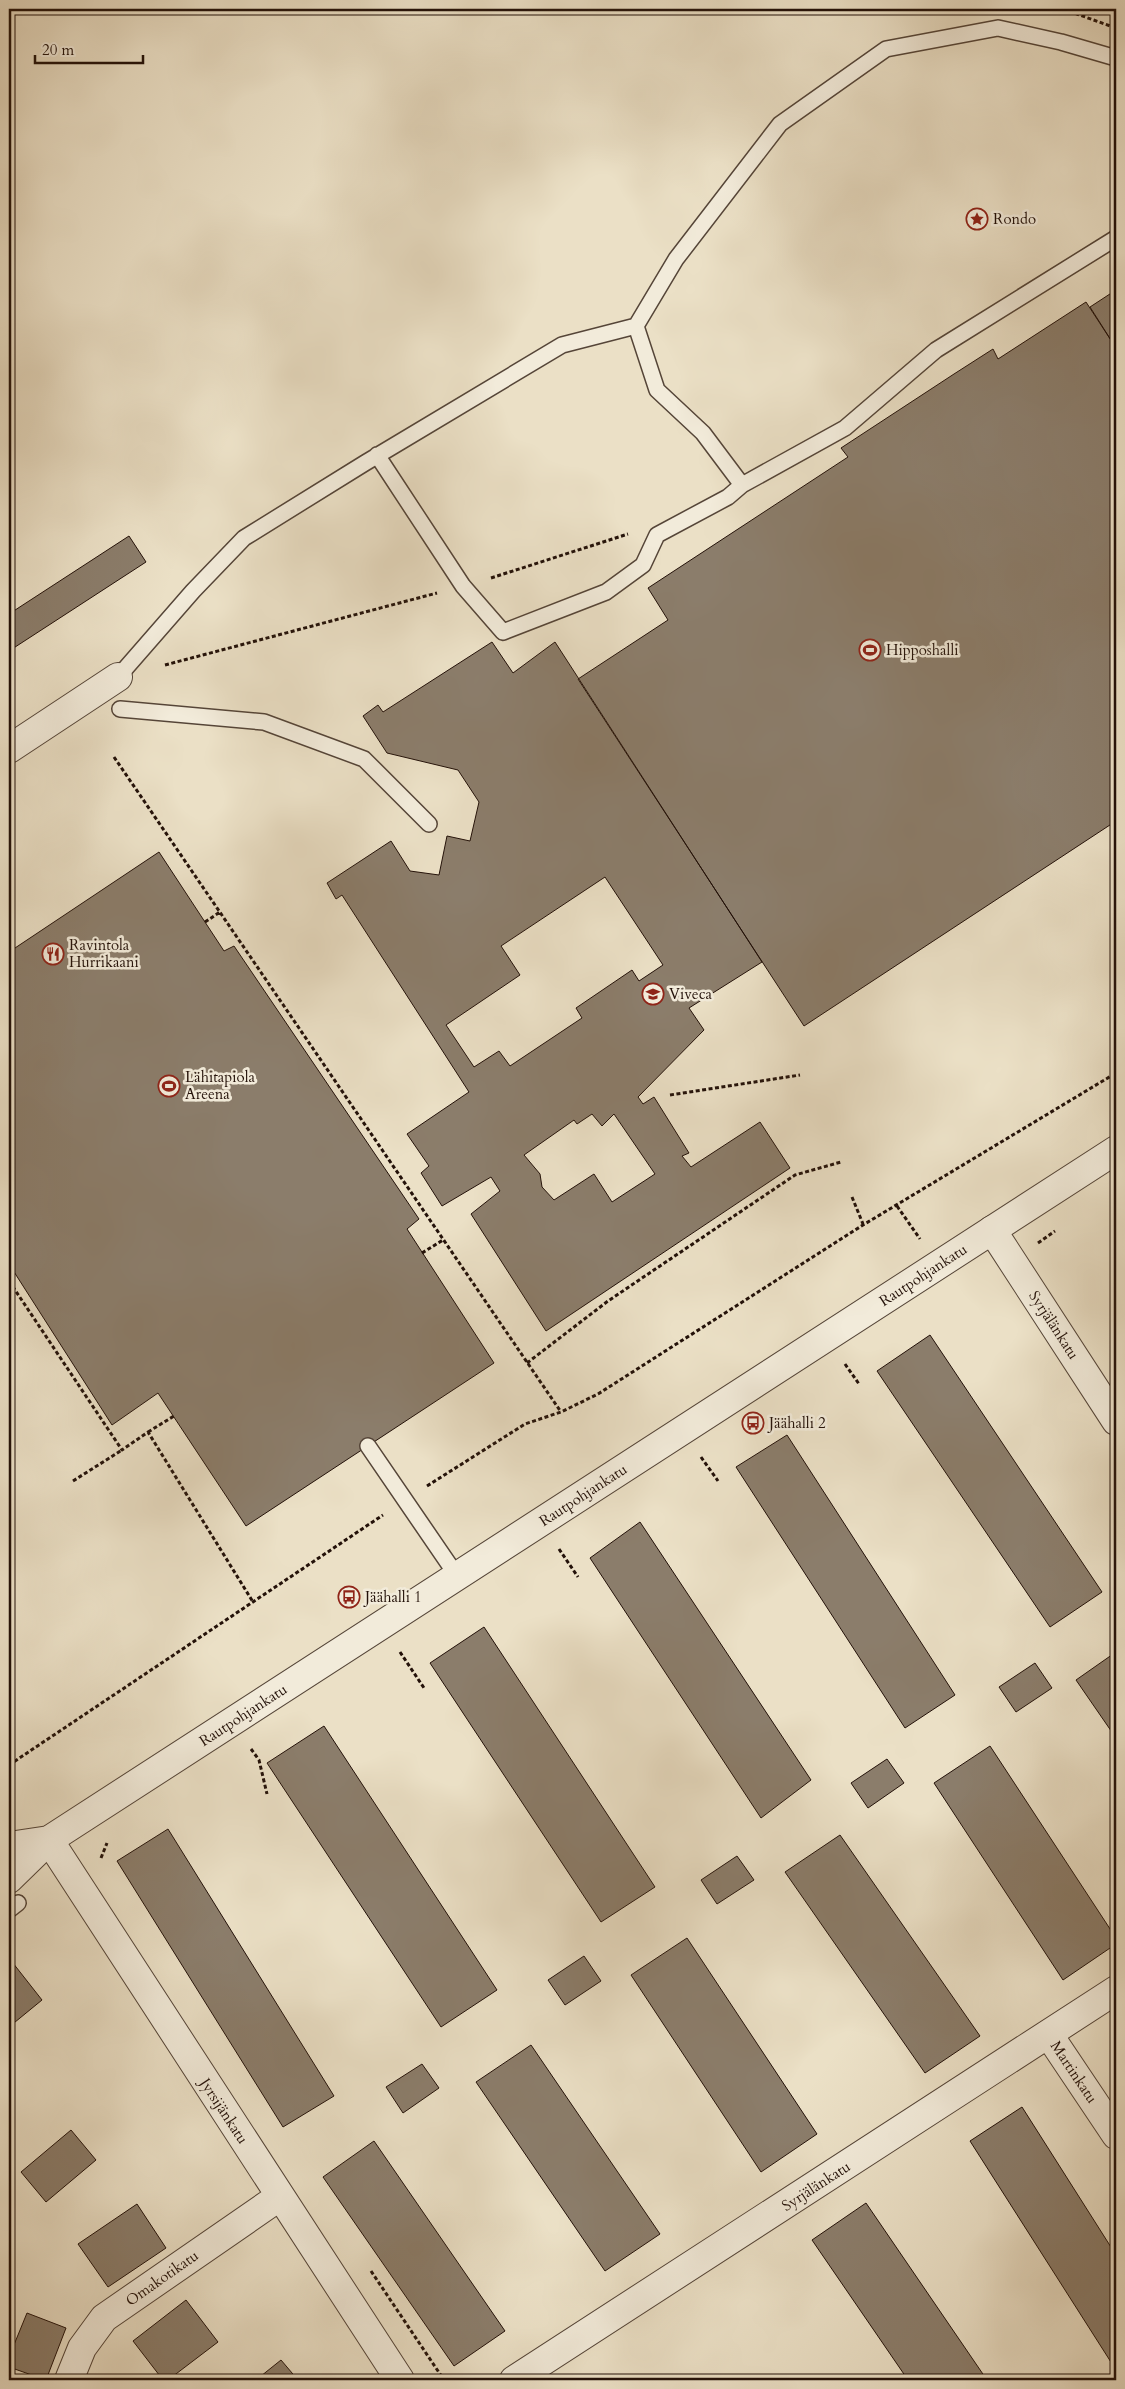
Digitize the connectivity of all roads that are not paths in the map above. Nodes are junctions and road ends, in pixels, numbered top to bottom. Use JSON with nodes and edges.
{"nodes":[{"id":1,"x":1116,"y":58,"type":"edge"},
{"id":2,"x":1116,"y":238,"type":"edge"},
{"id":3,"x":636,"y":326,"type":"junction"},
{"id":4,"x":377,"y":455,"type":"junction"},
{"id":5,"x":742,"y":485,"type":"junction"},
{"id":6,"x":118,"y":677,"type":"joint"},
{"id":7,"x":120,"y":709,"type":"dead end"},
{"id":8,"x":9,"y":749,"type":"edge"},
{"id":9,"x":429,"y":824,"type":"dead end"},
{"id":10,"x":1116,"y":1150,"type":"edge"},
{"id":11,"x":992,"y":1230,"type":"junction"},
{"id":12,"x":1116,"y":1421,"type":"edge"},
{"id":13,"x":368,"y":1446,"type":"dead end"},
{"id":14,"x":457,"y":1576,"type":"junction"},
{"id":15,"x":49,"y":1840,"type":"junction"},
{"id":16,"x":9,"y":1846,"type":"edge"},
{"id":17,"x":12,"y":1898,"type":"edge"},
{"id":18,"x":1116,"y":1990,"type":"edge"},
{"id":19,"x":1048,"y":2035,"type":"junction"},
{"id":20,"x":1116,"y":2135,"type":"edge"},
{"id":21,"x":279,"y":2197,"type":"junction"},
{"id":22,"x":69,"y":2380,"type":"edge"},
{"id":23,"x":400,"y":2380,"type":"edge"},
{"id":24,"x":514,"y":2380,"type":"edge"}],
"edges":[{"from":1,"to":3,"type":"lane"},
{"from":2,"to":5,"type":"lane"},
{"from":3,"to":4,"type":"lane"},
{"from":3,"to":5,"type":"lane"},
{"from":4,"to":5,"type":"lane"},
{"from":4,"to":6,"type":"lane"},
{"from":6,"to":8,"type":"street"},
{"from":7,"to":9,"type":"lane"},
{"from":10,"to":11,"type":"street","name":"Rautpohjankatu"},
{"from":11,"to":12,"type":"street","name":"Syrjälänkatu"},
{"from":11,"to":14,"type":"street","name":"Rautpohjankatu"},
{"from":13,"to":14,"type":"lane"},
{"from":14,"to":15,"type":"street","name":"Rautpohjankatu"},
{"from":15,"to":16,"type":"street","name":"Rautpohjankatu"},
{"from":15,"to":17,"type":"street","name":"Rautpohjankatu"},
{"from":15,"to":21,"type":"street","name":"Jyrsijänkatu"},
{"from":18,"to":19,"type":"street","name":"Syrjälänkatu"},
{"from":19,"to":20,"type":"street","name":"Martinkatu"},
{"from":19,"to":24,"type":"street","name":"Syrjälänkatu"},
{"from":21,"to":22,"type":"street","name":"Omakotikatu"},
{"from":21,"to":23,"type":"street","name":"Jyrsijänkatu"}]}
